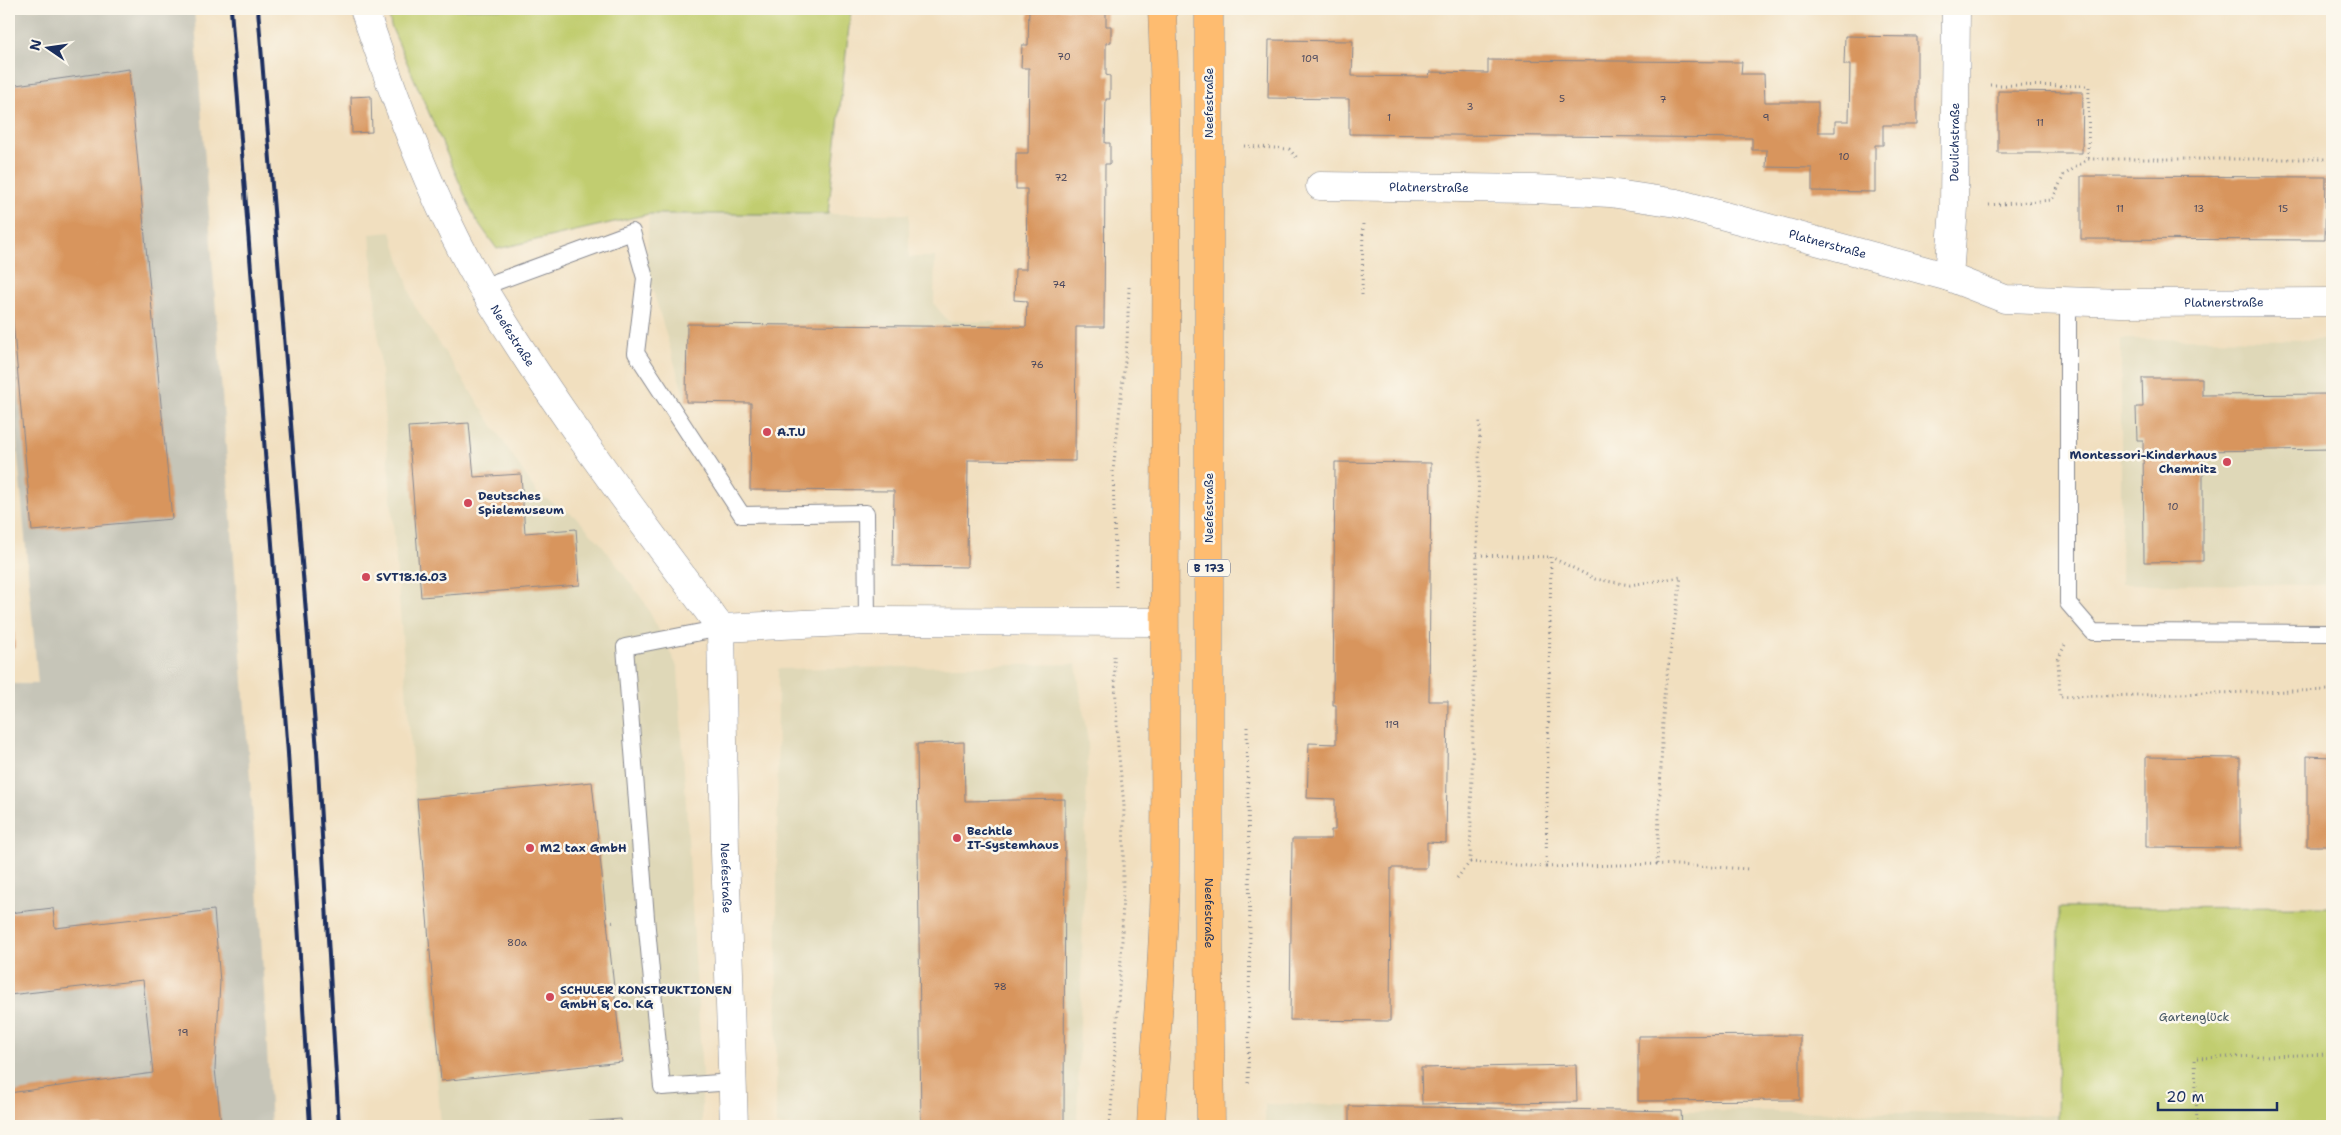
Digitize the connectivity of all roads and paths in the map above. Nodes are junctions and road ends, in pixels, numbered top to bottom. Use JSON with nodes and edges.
{"nodes":[{"id":1,"x":364,"y":9,"type":"edge"},
{"id":2,"x":1162,"y":9,"type":"edge"},
{"id":3,"x":1209,"y":9,"type":"edge"},
{"id":4,"x":1956,"y":9,"type":"edge"},
{"id":5,"x":1955,"y":84,"type":"junction"},
{"id":6,"x":1236,"y":146,"type":"dead end"},
{"id":7,"x":2088,"y":159,"type":"junction"},
{"id":8,"x":2332,"y":159,"type":"edge"},
{"id":9,"x":1320,"y":186,"type":"joint"},
{"id":10,"x":1363,"y":188,"type":"junction"},
{"id":11,"x":1954,"y":207,"type":"junction"},
{"id":12,"x":1949,"y":276,"type":"junction"},
{"id":13,"x":1129,"y":278,"type":"dead end"},
{"id":14,"x":482,"y":287,"type":"junction"},
{"id":15,"x":1362,"y":295,"type":"dead end"},
{"id":16,"x":2068,"y":301,"type":"junction"},
{"id":17,"x":2332,"y":302,"type":"edge"},
{"id":18,"x":1480,"y":418,"type":"dead end"},
{"id":19,"x":1477,"y":555,"type":"junction"},
{"id":20,"x":1551,"y":557,"type":"junction"},
{"id":21,"x":2079,"y":616,"type":"junction"},
{"id":22,"x":867,"y":621,"type":"junction"},
{"id":23,"x":1117,"y":622,"type":"junction"},
{"id":24,"x":1164,"y":622,"type":"junction"},
{"id":25,"x":721,"y":628,"type":"junction"},
{"id":26,"x":2332,"y":633,"type":"edge"},
{"id":27,"x":2332,"y":690,"type":"edge"},
{"id":28,"x":1470,"y":862,"type":"junction"},
{"id":29,"x":1658,"y":864,"type":"junction"},
{"id":30,"x":1546,"y":867,"type":"junction"},
{"id":31,"x":1749,"y":869,"type":"dead end"},
{"id":32,"x":1457,"y":878,"type":"dead end"},
{"id":33,"x":2332,"y":1054,"type":"edge"},
{"id":34,"x":733,"y":1082,"type":"junction"},
{"id":35,"x":734,"y":1126,"type":"edge"},
{"id":36,"x":1110,"y":1126,"type":"edge"},
{"id":37,"x":1152,"y":1126,"type":"edge"},
{"id":38,"x":1211,"y":1126,"type":"edge"},
{"id":39,"x":2197,"y":1126,"type":"edge"}],
"edges":[{"from":1,"to":14,"type":"street","name":"Neefestraße"},
{"from":2,"to":24,"type":"main road"},
{"from":3,"to":38,"type":"main road","name":"Neefestraße","number":"B 173"},
{"from":4,"to":5,"type":"street","name":"Deulichstraße"},
{"from":5,"to":7,"type":"path"},
{"from":5,"to":11,"type":"street","name":"Deulichstraße"},
{"from":6,"to":9,"type":"path"},
{"from":7,"to":8,"type":"path"},
{"from":7,"to":11,"type":"path"},
{"from":9,"to":10,"type":"street","name":"Platnerstraße"},
{"from":10,"to":12,"type":"street","name":"Platnerstraße"},
{"from":10,"to":15,"type":"path"},
{"from":11,"to":12,"type":"street","name":"Deulichstraße"},
{"from":12,"to":16,"type":"street","name":"Platnerstraße"},
{"from":13,"to":23,"type":"path"},
{"from":14,"to":22,"type":"lane"},
{"from":14,"to":25,"type":"street","name":"Neefestraße"},
{"from":16,"to":17,"type":"street","name":"Platnerstraße"},
{"from":16,"to":21,"type":"lane"},
{"from":18,"to":19,"type":"path"},
{"from":19,"to":20,"type":"path"},
{"from":19,"to":28,"type":"path"},
{"from":20,"to":29,"type":"path"},
{"from":20,"to":30,"type":"path"},
{"from":21,"to":26,"type":"lane"},
{"from":21,"to":27,"type":"path"},
{"from":22,"to":23,"type":"street"},
{"from":22,"to":25,"type":"street"},
{"from":23,"to":24,"type":"street"},
{"from":23,"to":36,"type":"path"},
{"from":24,"to":37,"type":"main road"},
{"from":25,"to":34,"type":"street","name":"Neefestraße"},
{"from":25,"to":34,"type":"lane"},
{"from":28,"to":30,"type":"path"},
{"from":28,"to":32,"type":"path"},
{"from":29,"to":30,"type":"path"},
{"from":29,"to":31,"type":"path"},
{"from":33,"to":39,"type":"path"},
{"from":34,"to":35,"type":"street","name":"Neefestraße"}]}
